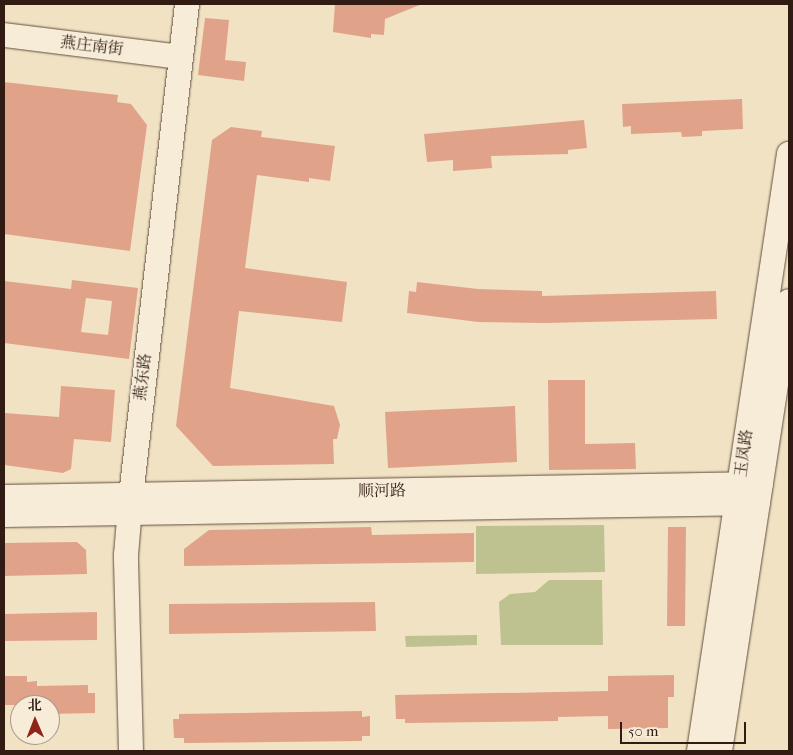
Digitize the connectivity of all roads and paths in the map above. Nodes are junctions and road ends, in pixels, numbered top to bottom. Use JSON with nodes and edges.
{"nodes":[{"id":1,"x":187,"y":4,"type":"edge"},
{"id":2,"x":4,"y":35,"type":"edge"},
{"id":3,"x":181,"y":57,"type":"junction"},
{"id":4,"x":789,"y":154,"type":"edge"},
{"id":5,"x":789,"y":301,"type":"edge"},
{"id":6,"x":749,"y":494,"type":"junction"},
{"id":7,"x":4,"y":497,"type":"edge"},
{"id":8,"x":130,"y":505,"type":"junction"},
{"id":9,"x":4,"y":515,"type":"edge"},
{"id":10,"x":131,"y":751,"type":"edge"},
{"id":11,"x":700,"y":751,"type":"edge"},
{"id":12,"x":720,"y":751,"type":"edge"}],
"edges":[{"from":1,"to":3,"type":"street","name":"燕东路"},
{"from":2,"to":3,"type":"street","name":"燕庄南街"},
{"from":3,"to":8,"type":"street","name":"燕东路"},
{"from":4,"to":6,"type":"street","name":"玉凤路"},
{"from":5,"to":6,"type":"street","name":"玉凤路"},
{"from":6,"to":8,"type":"street","name":"顺河路"},
{"from":6,"to":11,"type":"street","name":"玉凤路"},
{"from":6,"to":12,"type":"street","name":"玉凤路"},
{"from":7,"to":8,"type":"street","name":"顺河路"},
{"from":8,"to":9,"type":"street","name":"顺河路"},
{"from":8,"to":10,"type":"street","name":"燕东路"}]}
